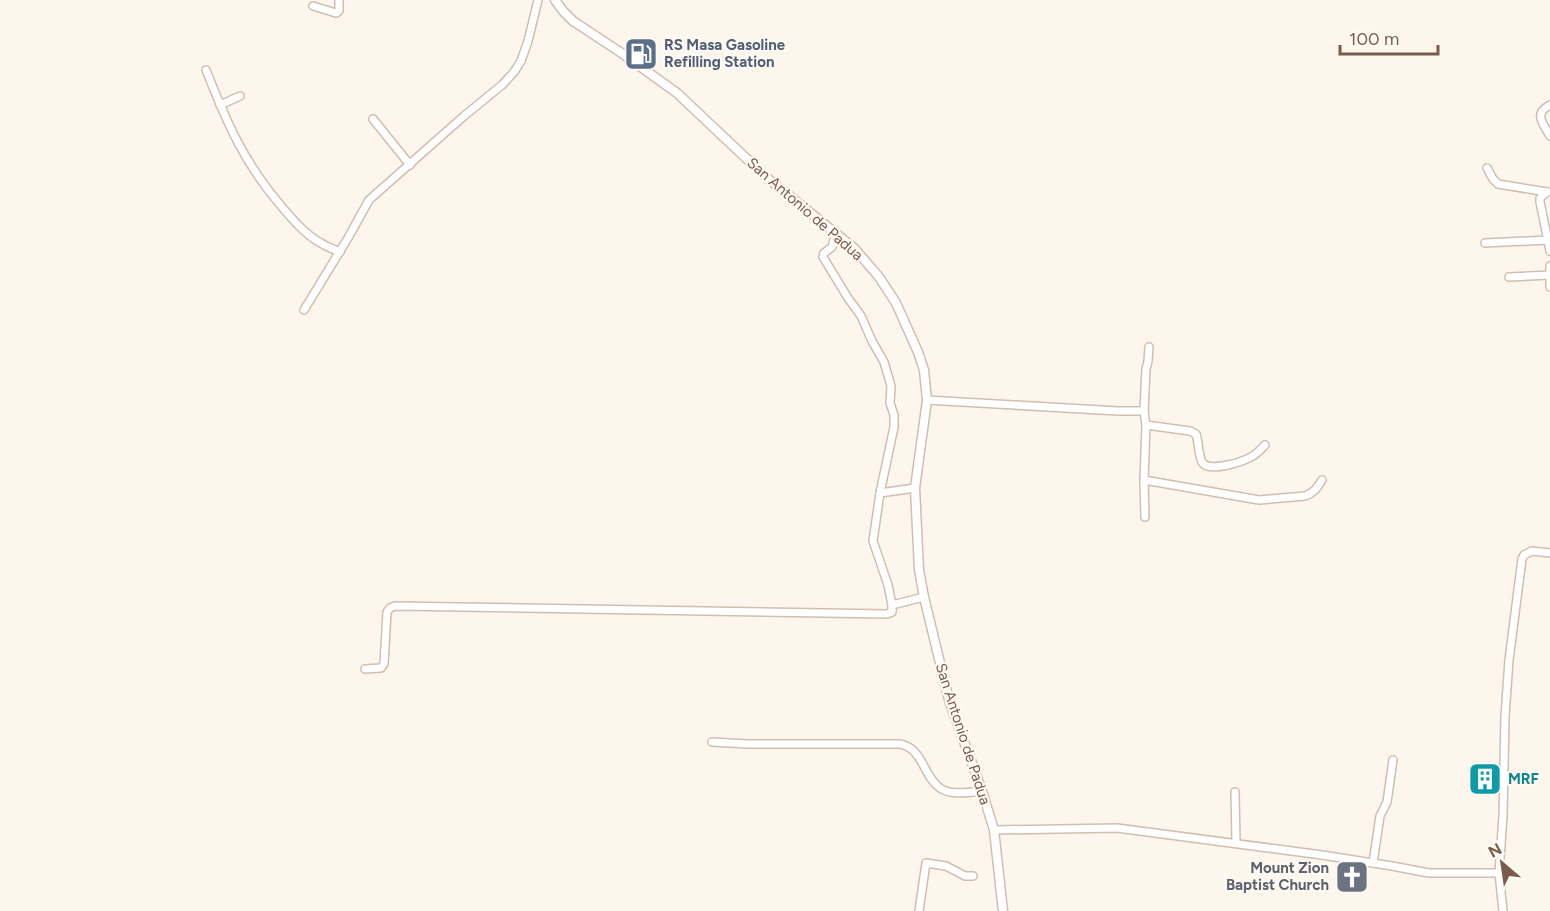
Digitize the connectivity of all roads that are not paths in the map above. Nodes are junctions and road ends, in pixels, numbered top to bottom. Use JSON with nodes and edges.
{"nodes":[{"id":1,"x":339,"y":0,"type":"edge"},
{"id":2,"x":538,"y":0,"type":"edge"},
{"id":3,"x":555,"y":0,"type":"edge"},
{"id":4,"x":313,"y":6,"type":"dead end"},
{"id":5,"x":206,"y":70,"type":"dead end"},
{"id":6,"x":240,"y":96,"type":"dead end"},
{"id":7,"x":220,"y":105,"type":"junction"},
{"id":8,"x":1550,"y":105,"type":"edge"},
{"id":9,"x":373,"y":119,"type":"dead end"},
{"id":10,"x":1550,"y":136,"type":"edge"},
{"id":11,"x":410,"y":165,"type":"junction"},
{"id":12,"x":1487,"y":168,"type":"dead end"},
{"id":13,"x":1548,"y":191,"type":"edge"},
{"id":14,"x":836,"y":232,"type":"junction"},
{"id":15,"x":1548,"y":240,"type":"junction"},
{"id":16,"x":1485,"y":243,"type":"dead end"},
{"id":17,"x":1550,"y":251,"type":"edge"},
{"id":18,"x":340,"y":252,"type":"junction"},
{"id":19,"x":1550,"y":266,"type":"edge"},
{"id":20,"x":1550,"y":275,"type":"edge"},
{"id":21,"x":1509,"y":277,"type":"dead end"},
{"id":22,"x":1550,"y":287,"type":"edge"},
{"id":23,"x":304,"y":310,"type":"dead end"},
{"id":24,"x":1149,"y":347,"type":"dead end"},
{"id":25,"x":927,"y":400,"type":"junction"},
{"id":26,"x":1144,"y":411,"type":"junction"},
{"id":27,"x":1146,"y":425,"type":"junction"},
{"id":28,"x":1265,"y":445,"type":"dead end"},
{"id":29,"x":1144,"y":480,"type":"junction"},
{"id":30,"x":1322,"y":480,"type":"dead end"},
{"id":31,"x":915,"y":488,"type":"junction"},
{"id":32,"x":880,"y":493,"type":"junction"},
{"id":33,"x":1145,"y":517,"type":"dead end"},
{"id":34,"x":1550,"y":553,"type":"edge"},
{"id":35,"x":924,"y":597,"type":"junction"},
{"id":36,"x":892,"y":605,"type":"junction"},
{"id":37,"x":365,"y":669,"type":"dead end"},
{"id":38,"x":712,"y":742,"type":"dead end"},
{"id":39,"x":1393,"y":760,"type":"dead end"},
{"id":40,"x":982,"y":791,"type":"junction"},
{"id":41,"x":1235,"y":792,"type":"dead end"},
{"id":42,"x":993,"y":830,"type":"junction"},
{"id":43,"x":1236,"y":843,"type":"junction"},
{"id":44,"x":1373,"y":863,"type":"junction"},
{"id":45,"x":1499,"y":873,"type":"junction"},
{"id":46,"x":973,"y":876,"type":"dead end"},
{"id":47,"x":919,"y":911,"type":"edge"},
{"id":48,"x":1003,"y":911,"type":"edge"},
{"id":49,"x":1503,"y":911,"type":"edge"}],
"edges":[{"from":1,"to":4,"type":"street"},
{"from":2,"to":11,"type":"street"},
{"from":3,"to":14,"type":"street","name":"San Antonio de Padua"},
{"from":5,"to":7,"type":"street"},
{"from":6,"to":7,"type":"street"},
{"from":7,"to":18,"type":"street"},
{"from":8,"to":10,"type":"street"},
{"from":9,"to":11,"type":"street"},
{"from":11,"to":18,"type":"street"},
{"from":12,"to":13,"type":"street"},
{"from":13,"to":15,"type":"street"},
{"from":14,"to":25,"type":"street","name":"San Antonio de Padua"},
{"from":14,"to":32,"type":"street"},
{"from":15,"to":16,"type":"street"},
{"from":15,"to":17,"type":"street"},
{"from":18,"to":23,"type":"street"},
{"from":19,"to":20,"type":"street"},
{"from":20,"to":21,"type":"street"},
{"from":20,"to":22,"type":"street"},
{"from":24,"to":26,"type":"street"},
{"from":25,"to":26,"type":"street"},
{"from":25,"to":31,"type":"street","name":"San Antonio de Padua"},
{"from":26,"to":27,"type":"street"},
{"from":27,"to":28,"type":"street"},
{"from":27,"to":29,"type":"street"},
{"from":29,"to":30,"type":"street"},
{"from":29,"to":33,"type":"street"},
{"from":31,"to":32,"type":"street"},
{"from":31,"to":35,"type":"street","name":"San Antonio de Padua"},
{"from":32,"to":36,"type":"street"},
{"from":34,"to":45,"type":"street"},
{"from":35,"to":36,"type":"street"},
{"from":35,"to":40,"type":"street","name":"San Antonio de Padua"},
{"from":36,"to":37,"type":"street"},
{"from":38,"to":40,"type":"street"},
{"from":39,"to":44,"type":"street"},
{"from":40,"to":42,"type":"street","name":"San Antonio de Padua"},
{"from":41,"to":43,"type":"street"},
{"from":42,"to":43,"type":"street"},
{"from":42,"to":48,"type":"street","name":"San Antonio de Padua"},
{"from":43,"to":44,"type":"street"},
{"from":44,"to":45,"type":"street"},
{"from":45,"to":49,"type":"street"},
{"from":46,"to":47,"type":"street"}]}
